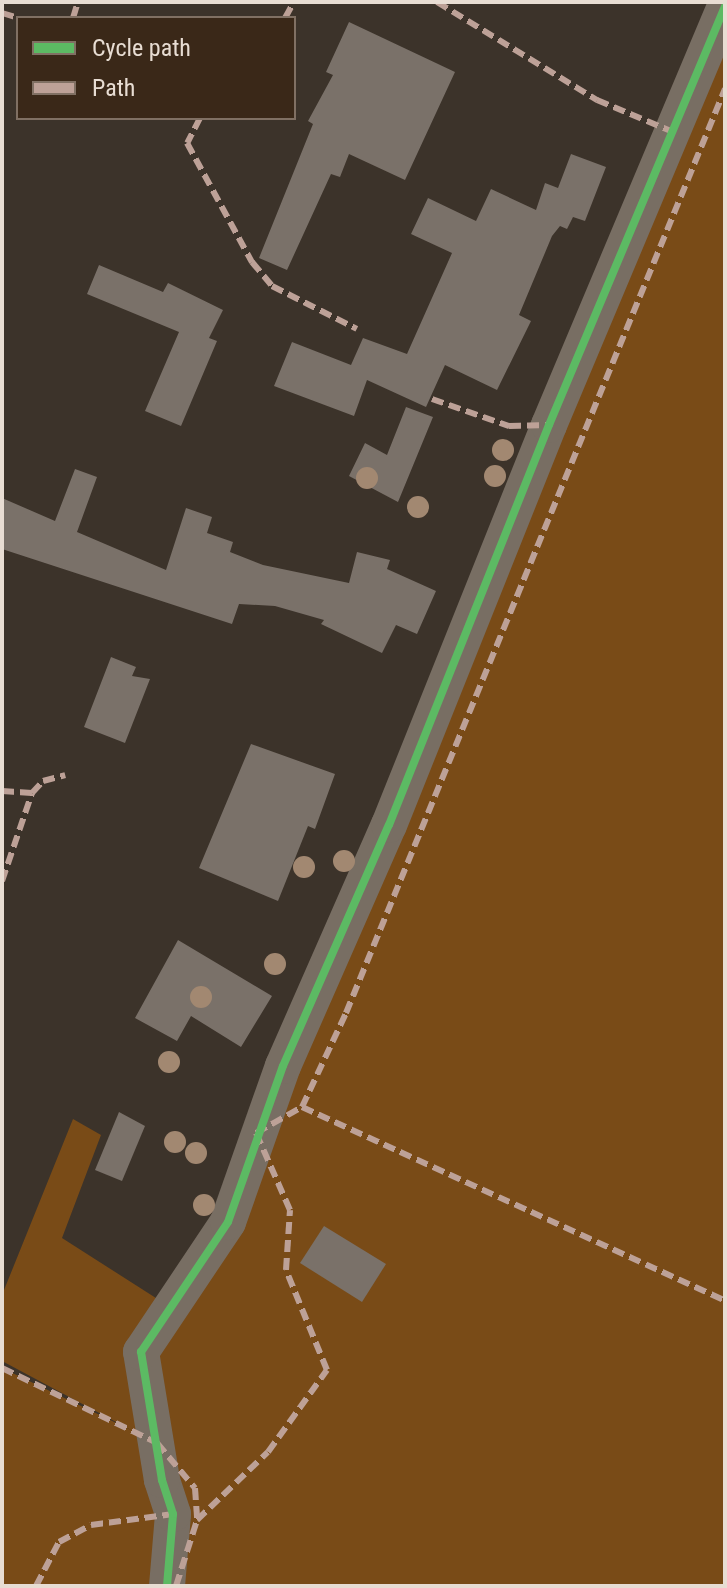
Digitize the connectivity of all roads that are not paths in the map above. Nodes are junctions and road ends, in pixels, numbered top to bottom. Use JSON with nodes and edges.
{"nodes":[{"id":1,"x":725,"y":7,"type":"edge"},
{"id":2,"x":167,"y":1586,"type":"edge"}],
"edges":[{"from":1,"to":2,"type":"street"}]}
